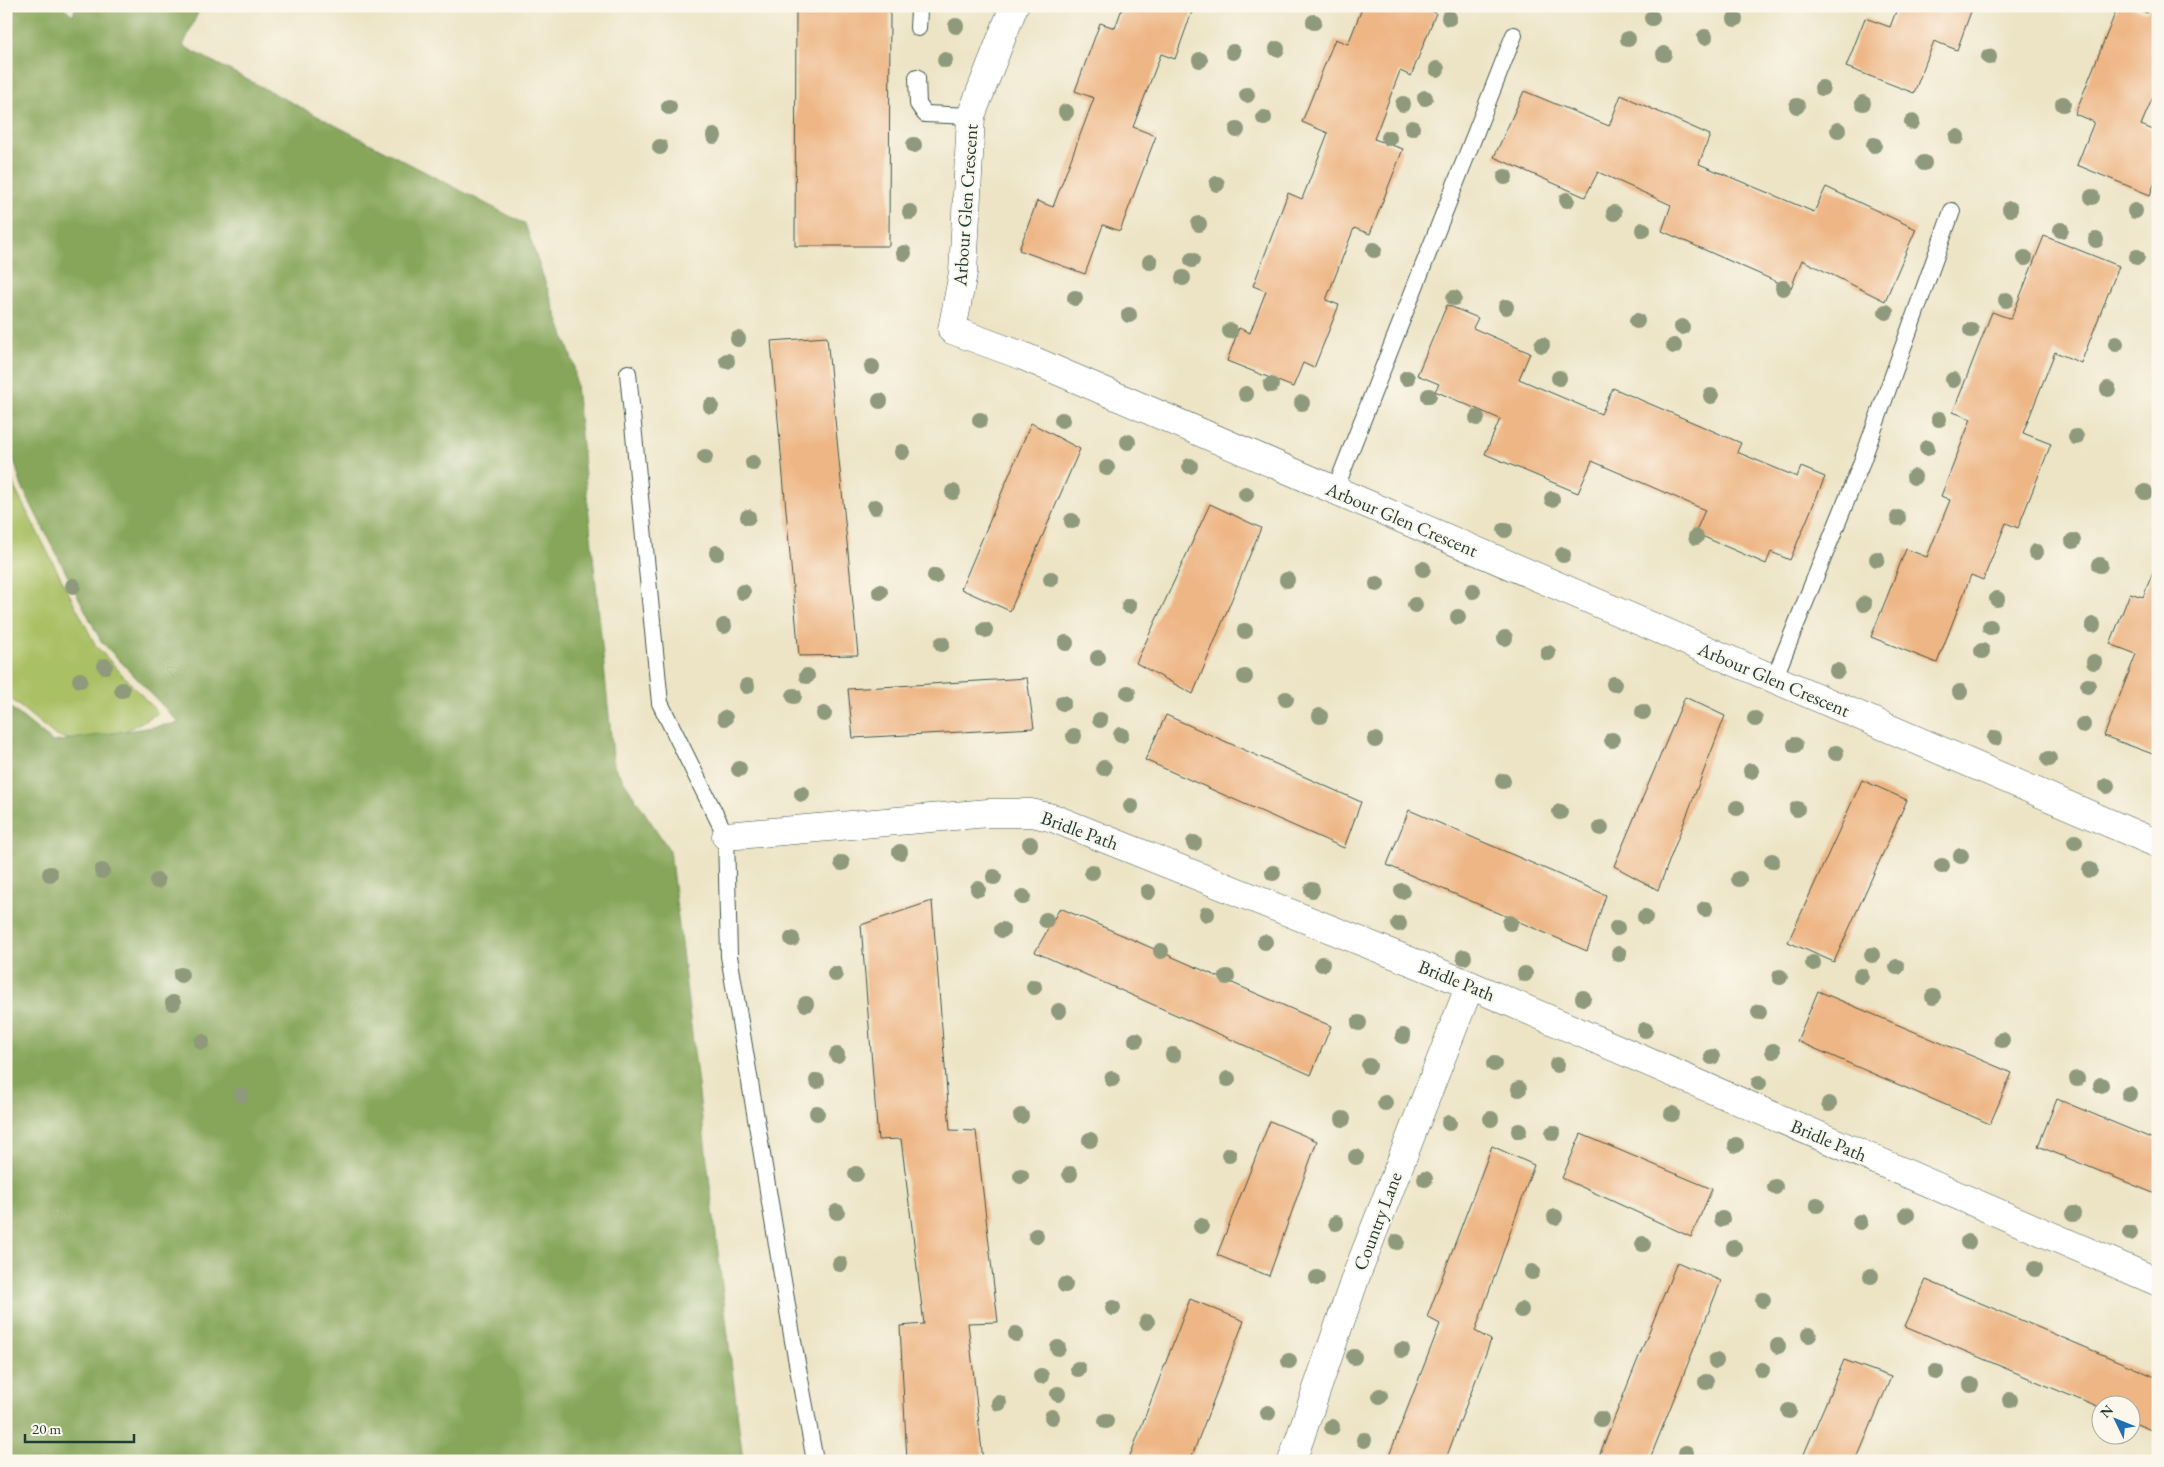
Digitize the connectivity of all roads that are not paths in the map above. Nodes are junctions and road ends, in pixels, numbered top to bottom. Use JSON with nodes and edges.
{"nodes":[{"id":1,"x":921,"y":6,"type":"edge"},
{"id":2,"x":1014,"y":6,"type":"edge"},
{"id":3,"x":918,"y":28,"type":"dead end"},
{"id":4,"x":1514,"y":34,"type":"dead end"},
{"id":5,"x":917,"y":76,"type":"dead end"},
{"id":6,"x":971,"y":116,"type":"junction"},
{"id":7,"x":1952,"y":211,"type":"dead end"},
{"id":8,"x":628,"y":373,"type":"dead end"},
{"id":9,"x":1335,"y":490,"type":"junction"},
{"id":10,"x":1774,"y":679,"type":"junction"},
{"id":11,"x":726,"y":836,"type":"junction"},
{"id":12,"x":2158,"y":844,"type":"edge"},
{"id":13,"x":1470,"y":985,"type":"junction"},
{"id":14,"x":2158,"y":1282,"type":"edge"},
{"id":15,"x":815,"y":1461,"type":"edge"},
{"id":16,"x":1292,"y":1461,"type":"edge"}],
"edges":[{"from":1,"to":3,"type":"lane"},
{"from":2,"to":6,"type":"street","name":"Arbour Glen Crescent"},
{"from":4,"to":9,"type":"lane"},
{"from":5,"to":6,"type":"lane"},
{"from":6,"to":9,"type":"street","name":"Arbour Glen Crescent"},
{"from":7,"to":10,"type":"lane"},
{"from":8,"to":11,"type":"lane"},
{"from":9,"to":10,"type":"street","name":"Arbour Glen Crescent"},
{"from":10,"to":12,"type":"street","name":"Arbour Glen Crescent"},
{"from":11,"to":13,"type":"street","name":"Bridle Path"},
{"from":11,"to":15,"type":"lane"},
{"from":13,"to":14,"type":"street","name":"Bridle Path"},
{"from":13,"to":16,"type":"street","name":"Country Lane"}]}
